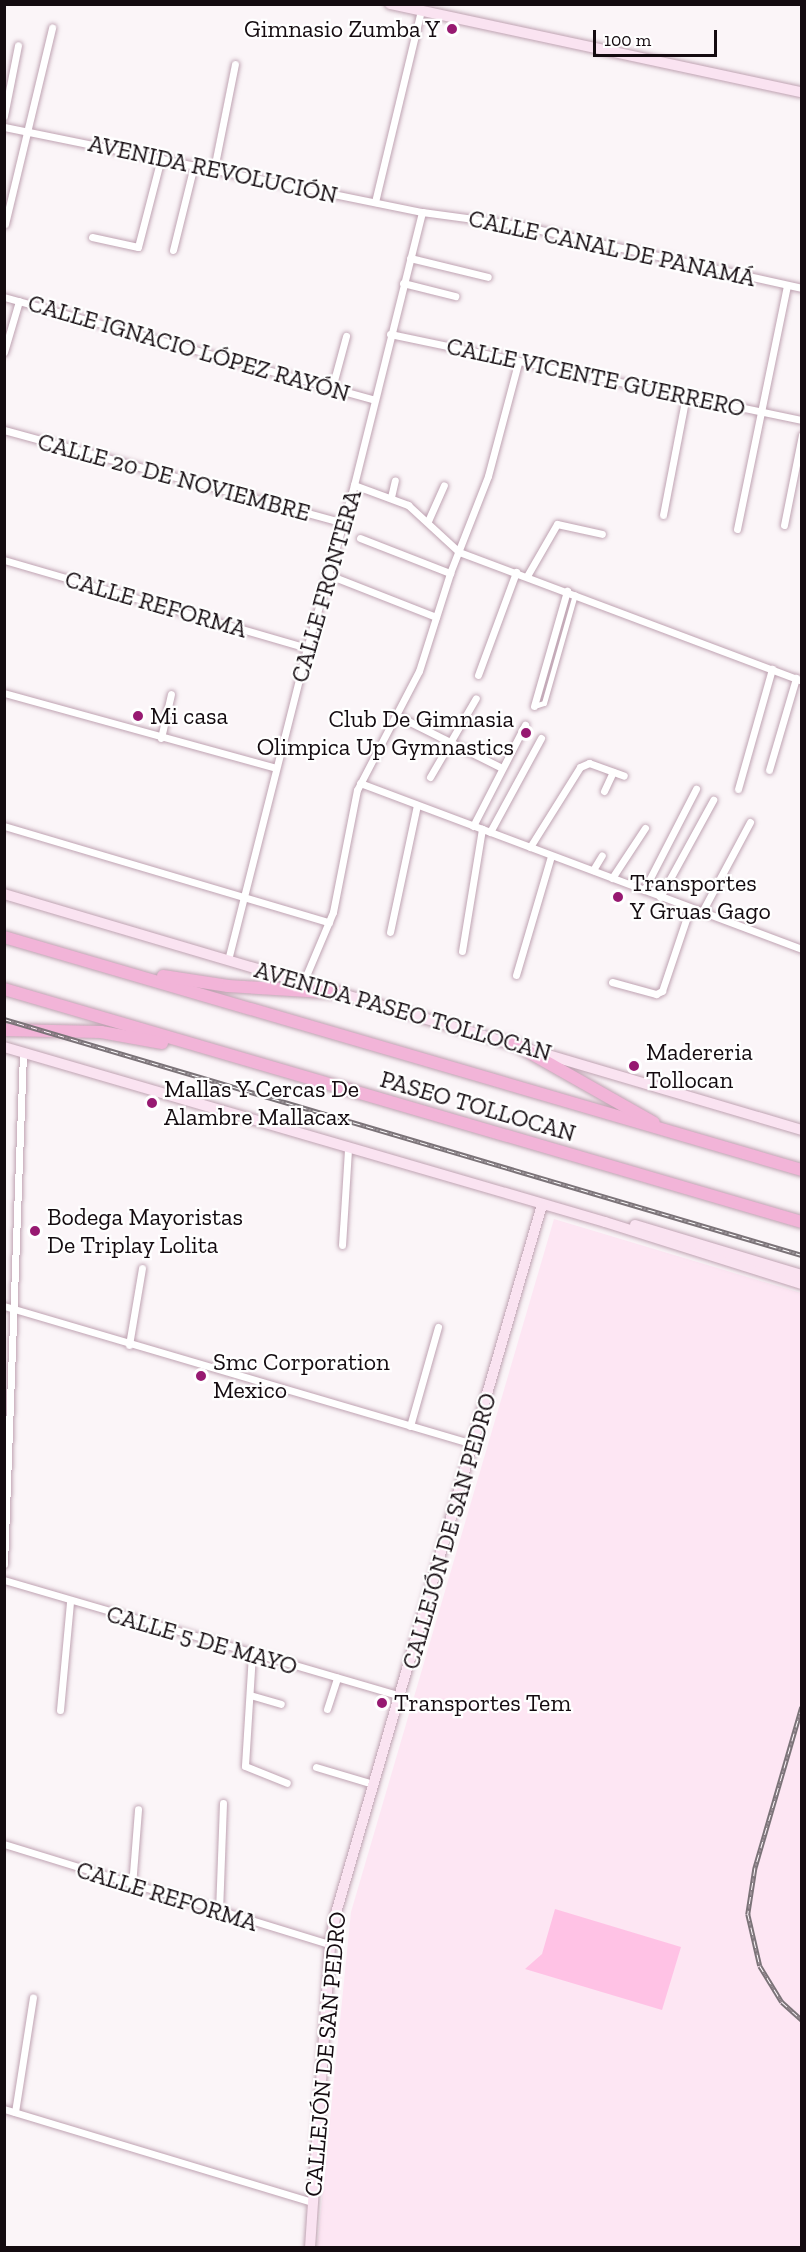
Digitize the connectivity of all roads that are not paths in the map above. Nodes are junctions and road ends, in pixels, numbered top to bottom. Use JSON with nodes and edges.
{"nodes":[{"id":1,"x":390,"y":4,"type":"edge"},
{"id":2,"x":421,"y":11,"type":"junction"},
{"id":3,"x":52,"y":28,"type":"dead end"},
{"id":4,"x":18,"y":45,"type":"dead end"},
{"id":5,"x":235,"y":64,"type":"dead end"},
{"id":6,"x":801,"y":92,"type":"edge"},
{"id":7,"x":4,"y":116,"type":"edge"},
{"id":8,"x":4,"y":127,"type":"edge"},
{"id":9,"x":30,"y":132,"type":"junction"},
{"id":10,"x":161,"y":158,"type":"junction"},
{"id":11,"x":194,"y":165,"type":"junction"},
{"id":12,"x":214,"y":169,"type":"junction"},
{"id":13,"x":375,"y":202,"type":"junction"},
{"id":14,"x":422,"y":212,"type":"junction"},
{"id":15,"x":5,"y":224,"type":"edge"},
{"id":16,"x":92,"y":237,"type":"dead end"},
{"id":17,"x":173,"y":250,"type":"dead end"},
{"id":18,"x":410,"y":258,"type":"junction"},
{"id":19,"x":488,"y":277,"type":"dead end"},
{"id":20,"x":403,"y":283,"type":"junction"},
{"id":21,"x":787,"y":285,"type":"junction"},
{"id":22,"x":801,"y":288,"type":"edge"},
{"id":23,"x":455,"y":296,"type":"dead end"},
{"id":24,"x":4,"y":297,"type":"edge"},
{"id":25,"x":19,"y":301,"type":"junction"},
{"id":26,"x":390,"y":334,"type":"junction"},
{"id":27,"x":346,"y":336,"type":"dead end"},
{"id":28,"x":4,"y":352,"type":"edge"},
{"id":29,"x":518,"y":363,"type":"junction"},
{"id":30,"x":332,"y":388,"type":"junction"},
{"id":31,"x":686,"y":396,"type":"junction"},
{"id":32,"x":373,"y":399,"type":"junction"},
{"id":33,"x":758,"y":411,"type":"junction"},
{"id":34,"x":801,"y":420,"type":"edge"},
{"id":35,"x":4,"y":430,"type":"edge"},
{"id":36,"x":801,"y":435,"type":"edge"},
{"id":37,"x":395,"y":480,"type":"dead end"},
{"id":38,"x":354,"y":484,"type":"junction"},
{"id":39,"x":444,"y":485,"type":"dead end"},
{"id":40,"x":391,"y":497,"type":"junction"},
{"id":41,"x":663,"y":515,"type":"dead end"},
{"id":42,"x":428,"y":521,"type":"junction"},
{"id":43,"x":344,"y":523,"type":"junction"},
{"id":44,"x":784,"y":525,"type":"dead end"},
{"id":45,"x":736,"y":529,"type":"dead end"},
{"id":46,"x":602,"y":534,"type":"dead end"},
{"id":47,"x":360,"y":538,"type":"dead end"},
{"id":48,"x":459,"y":552,"type":"junction"},
{"id":49,"x":4,"y":560,"type":"edge"},
{"id":50,"x":516,"y":572,"type":"junction"},
{"id":51,"x":450,"y":573,"type":"junction"},
{"id":52,"x":329,"y":575,"type":"junction"},
{"id":53,"x":527,"y":576,"type":"junction"},
{"id":54,"x":571,"y":593,"type":"junction"},
{"id":55,"x":436,"y":617,"type":"junction"},
{"id":56,"x":307,"y":648,"type":"junction"},
{"id":57,"x":772,"y":669,"type":"junction"},
{"id":58,"x":478,"y":675,"type":"dead end"},
{"id":59,"x":799,"y":680,"type":"edge"},
{"id":60,"x":4,"y":693,"type":"edge"},
{"id":61,"x":171,"y":694,"type":"dead end"},
{"id":62,"x":476,"y":698,"type":"dead end"},
{"id":63,"x":534,"y":706,"type":"dead end"},
{"id":64,"x":398,"y":716,"type":"junction"},
{"id":65,"x":525,"y":725,"type":"dead end"},
{"id":66,"x":161,"y":738,"type":"junction"},
{"id":67,"x":541,"y":738,"type":"dead end"},
{"id":68,"x":451,"y":742,"type":"junction"},
{"id":69,"x":276,"y":768,"type":"junction"},
{"id":70,"x":502,"y":768,"type":"junction"},
{"id":71,"x":769,"y":770,"type":"dead end"},
{"id":72,"x":613,"y":772,"type":"junction"},
{"id":73,"x":624,"y":776,"type":"dead end"},
{"id":74,"x":430,"y":777,"type":"dead end"},
{"id":75,"x":360,"y":783,"type":"junction"},
{"id":76,"x":696,"y":789,"type":"dead end"},
{"id":77,"x":738,"y":789,"type":"dead end"},
{"id":78,"x":604,"y":791,"type":"dead end"},
{"id":79,"x":713,"y":800,"type":"dead end"},
{"id":80,"x":417,"y":805,"type":"junction"},
{"id":81,"x":750,"y":822,"type":"dead end"},
{"id":82,"x":4,"y":826,"type":"edge"},
{"id":83,"x":473,"y":826,"type":"junction"},
{"id":84,"x":645,"y":828,"type":"dead end"},
{"id":85,"x":482,"y":829,"type":"junction"},
{"id":86,"x":490,"y":832,"type":"junction"},
{"id":87,"x":530,"y":848,"type":"junction"},
{"id":88,"x":602,"y":855,"type":"dead end"},
{"id":89,"x":551,"y":856,"type":"junction"},
{"id":90,"x":593,"y":870,"type":"junction"},
{"id":91,"x":612,"y":878,"type":"junction"},
{"id":92,"x":644,"y":890,"type":"junction"},
{"id":93,"x":4,"y":894,"type":"edge"},
{"id":94,"x":244,"y":897,"type":"junction"},
{"id":95,"x":660,"y":897,"type":"junction"},
{"id":96,"x":4,"y":902,"type":"edge"},
{"id":97,"x":40,"y":904,"type":"junction"},
{"id":98,"x":690,"y":908,"type":"junction"},
{"id":99,"x":702,"y":912,"type":"junction"},
{"id":100,"x":329,"y":922,"type":"junction"},
{"id":101,"x":390,"y":932,"type":"dead end"},
{"id":102,"x":4,"y":937,"type":"edge"},
{"id":103,"x":801,"y":949,"type":"edge"},
{"id":104,"x":462,"y":951,"type":"dead end"},
{"id":105,"x":228,"y":960,"type":"junction"},
{"id":106,"x":129,"y":973,"type":"junction"},
{"id":107,"x":516,"y":975,"type":"dead end"},
{"id":108,"x":612,"y":982,"type":"dead end"},
{"id":109,"x":303,"y":983,"type":"junction"},
{"id":110,"x":4,"y":989,"type":"edge"},
{"id":111,"x":340,"y":993,"type":"junction"},
{"id":112,"x":4,"y":1030,"type":"edge"},
{"id":113,"x":511,"y":1042,"type":"junction"},
{"id":114,"x":4,"y":1047,"type":"edge"},
{"id":115,"x":23,"y":1053,"type":"junction"},
{"id":116,"x":277,"y":1069,"type":"junction"},
{"id":117,"x":801,"y":1130,"type":"edge"},
{"id":118,"x":671,"y":1133,"type":"junction"},
{"id":119,"x":348,"y":1149,"type":"junction"},
{"id":120,"x":801,"y":1170,"type":"edge"},
{"id":121,"x":542,"y":1205,"type":"junction"},
{"id":122,"x":559,"y":1209,"type":"junction"},
{"id":123,"x":801,"y":1222,"type":"edge"},
{"id":124,"x":342,"y":1245,"type":"dead end"},
{"id":125,"x":142,"y":1268,"type":"dead end"},
{"id":126,"x":801,"y":1275,"type":"edge"},
{"id":127,"x":801,"y":1284,"type":"edge"},
{"id":128,"x":4,"y":1306,"type":"edge"},
{"id":129,"x":15,"y":1309,"type":"junction"},
{"id":130,"x":438,"y":1327,"type":"dead end"},
{"id":131,"x":129,"y":1345,"type":"junction"},
{"id":132,"x":7,"y":1407,"type":"edge"},
{"id":133,"x":410,"y":1426,"type":"junction"},
{"id":134,"x":475,"y":1445,"type":"junction"},
{"id":135,"x":4,"y":1564,"type":"edge"},
{"id":136,"x":4,"y":1581,"type":"edge"},
{"id":137,"x":70,"y":1602,"type":"junction"},
{"id":138,"x":252,"y":1654,"type":"junction"},
{"id":139,"x":337,"y":1678,"type":"junction"},
{"id":140,"x":250,"y":1695,"type":"junction"},
{"id":141,"x":400,"y":1696,"type":"junction"},
{"id":142,"x":281,"y":1704,"type":"dead end"},
{"id":143,"x":327,"y":1709,"type":"dead end"},
{"id":144,"x":60,"y":1710,"type":"dead end"},
{"id":145,"x":316,"y":1767,"type":"dead end"},
{"id":146,"x":287,"y":1783,"type":"dead end"},
{"id":147,"x":373,"y":1784,"type":"junction"},
{"id":148,"x":223,"y":1803,"type":"dead end"},
{"id":149,"x":138,"y":1809,"type":"dead end"},
{"id":150,"x":4,"y":1844,"type":"edge"},
{"id":151,"x":132,"y":1886,"type":"junction"},
{"id":152,"x":219,"y":1912,"type":"junction"},
{"id":153,"x":330,"y":1944,"type":"junction"},
{"id":154,"x":33,"y":1997,"type":"dead end"},
{"id":155,"x":4,"y":2109,"type":"edge"},
{"id":156,"x":15,"y":2112,"type":"junction"},
{"id":157,"x":312,"y":2202,"type":"junction"},
{"id":158,"x":310,"y":2247,"type":"edge"}],
"edges":[{"from":1,"to":2,"type":"main road"},
{"from":2,"to":6,"type":"main road"},
{"from":2,"to":13,"type":"street"},
{"from":3,"to":9,"type":"street"},
{"from":4,"to":7,"type":"street"},
{"from":5,"to":12,"type":"street"},
{"from":8,"to":9,"type":"street","name":"AVENIDA REVOLUCIÓN"},
{"from":9,"to":10,"type":"street","name":"AVENIDA REVOLUCIÓN"},
{"from":9,"to":15,"type":"street"},
{"from":10,"to":11,"type":"street","name":"AVENIDA REVOLUCIÓN"},
{"from":10,"to":16,"type":"street"},
{"from":11,"to":12,"type":"street","name":"AVENIDA REVOLUCIÓN"},
{"from":11,"to":17,"type":"street"},
{"from":12,"to":13,"type":"street","name":"AVENIDA REVOLUCIÓN"},
{"from":13,"to":14,"type":"street","name":"AVENIDA REVOLUCIÓN"},
{"from":14,"to":18,"type":"street","name":"CALLE FRONTERA"},
{"from":14,"to":21,"type":"street","name":"CALLE CANAL DE PANAMÁ"},
{"from":18,"to":19,"type":"street"},
{"from":18,"to":20,"type":"street","name":"CALLE FRONTERA"},
{"from":20,"to":23,"type":"street"},
{"from":20,"to":26,"type":"street","name":"CALLE FRONTERA"},
{"from":21,"to":22,"type":"street","name":"CALLE CANAL DE PANAMÁ"},
{"from":21,"to":33,"type":"street"},
{"from":24,"to":25,"type":"street","name":"CALLE IGNACIO LÓPEZ RAYÓN"},
{"from":25,"to":28,"type":"street"},
{"from":25,"to":30,"type":"street","name":"CALLE IGNACIO LÓPEZ RAYÓN"},
{"from":26,"to":29,"type":"street","name":"CALLE VICENTE GUERRERO"},
{"from":26,"to":32,"type":"street","name":"CALLE FRONTERA"},
{"from":27,"to":30,"type":"street"},
{"from":29,"to":31,"type":"street","name":"CALLE VICENTE GUERRERO"},
{"from":29,"to":48,"type":"street"},
{"from":30,"to":32,"type":"street","name":"CALLE IGNACIO LÓPEZ RAYÓN"},
{"from":31,"to":33,"type":"street","name":"CALLE VICENTE GUERRERO"},
{"from":31,"to":41,"type":"street"},
{"from":32,"to":38,"type":"street","name":"CALLE FRONTERA"},
{"from":33,"to":34,"type":"street","name":"CALLE VICENTE GUERRERO"},
{"from":33,"to":45,"type":"street"},
{"from":35,"to":43,"type":"street","name":"CALLE 20 DE NOVIEMBRE"},
{"from":36,"to":44,"type":"street"},
{"from":37,"to":40,"type":"street"},
{"from":38,"to":40,"type":"street"},
{"from":38,"to":43,"type":"street","name":"CALLE FRONTERA"},
{"from":39,"to":42,"type":"street"},
{"from":40,"to":42,"type":"street"},
{"from":42,"to":48,"type":"street"},
{"from":43,"to":52,"type":"street","name":"CALLE FRONTERA"},
{"from":46,"to":53,"type":"street"},
{"from":47,"to":51,"type":"street"},
{"from":48,"to":50,"type":"street"},
{"from":48,"to":51,"type":"street"},
{"from":49,"to":56,"type":"street","name":"CALLE REFORMA"},
{"from":50,"to":53,"type":"street"},
{"from":50,"to":58,"type":"street"},
{"from":51,"to":55,"type":"street"},
{"from":52,"to":55,"type":"street"},
{"from":52,"to":56,"type":"street","name":"CALLE FRONTERA"},
{"from":53,"to":54,"type":"street"},
{"from":54,"to":57,"type":"street"},
{"from":54,"to":63,"type":"street"},
{"from":55,"to":64,"type":"street"},
{"from":56,"to":69,"type":"street","name":"CALLE FRONTERA"},
{"from":57,"to":59,"type":"street"},
{"from":57,"to":77,"type":"street"},
{"from":59,"to":71,"type":"street"},
{"from":60,"to":66,"type":"street"},
{"from":61,"to":66,"type":"street"},
{"from":62,"to":68,"type":"street"},
{"from":64,"to":68,"type":"street"},
{"from":64,"to":75,"type":"street"},
{"from":65,"to":70,"type":"street"},
{"from":66,"to":69,"type":"street"},
{"from":67,"to":86,"type":"street"},
{"from":68,"to":70,"type":"street"},
{"from":68,"to":74,"type":"street"},
{"from":69,"to":94,"type":"street","name":"CALLE FRONTERA"},
{"from":70,"to":83,"type":"street"},
{"from":72,"to":73,"type":"street"},
{"from":72,"to":78,"type":"street"},
{"from":72,"to":87,"type":"street"},
{"from":75,"to":80,"type":"street"},
{"from":75,"to":100,"type":"street"},
{"from":76,"to":92,"type":"street"},
{"from":79,"to":95,"type":"street"},
{"from":80,"to":83,"type":"street"},
{"from":80,"to":101,"type":"street"},
{"from":81,"to":99,"type":"street"},
{"from":82,"to":94,"type":"street"},
{"from":83,"to":85,"type":"street"},
{"from":84,"to":91,"type":"street"},
{"from":85,"to":86,"type":"street"},
{"from":85,"to":104,"type":"street"},
{"from":86,"to":87,"type":"street"},
{"from":87,"to":89,"type":"street"},
{"from":88,"to":90,"type":"street"},
{"from":89,"to":90,"type":"street"},
{"from":89,"to":107,"type":"street"},
{"from":90,"to":91,"type":"street"},
{"from":91,"to":92,"type":"street"},
{"from":92,"to":95,"type":"street"},
{"from":93,"to":97,"type":"main road","name":"AVENIDA PASEO TOLLOCAN"},
{"from":94,"to":100,"type":"street"},
{"from":94,"to":105,"type":"street","name":"CALLE FRONTERA"},
{"from":95,"to":98,"type":"street"},
{"from":96,"to":97,"type":"main road"},
{"from":97,"to":105,"type":"main road","name":"AVENIDA PASEO TOLLOCAN"},
{"from":98,"to":99,"type":"street"},
{"from":98,"to":108,"type":"street"},
{"from":99,"to":103,"type":"street"},
{"from":100,"to":109,"type":"street"},
{"from":102,"to":106,"type":"highway","name":"PASEO TOLLOCAN"},
{"from":105,"to":109,"type":"main road","name":"AVENIDA PASEO TOLLOCAN"},
{"from":106,"to":111,"type":"highway"},
{"from":106,"to":118,"type":"highway","name":"PASEO TOLLOCAN"},
{"from":109,"to":111,"type":"main road","name":"AVENIDA PASEO TOLLOCAN"},
{"from":110,"to":116,"type":"highway","name":"PASEO TOLLOCAN"},
{"from":111,"to":113,"type":"main road","name":"AVENIDA PASEO TOLLOCAN"},
{"from":112,"to":116,"type":"highway"},
{"from":113,"to":117,"type":"main road","name":"AVENIDA PASEO TOLLOCAN"},
{"from":113,"to":118,"type":"highway"},
{"from":114,"to":115,"type":"main road"},
{"from":115,"to":119,"type":"main road"},
{"from":115,"to":129,"type":"street"},
{"from":116,"to":123,"type":"highway","name":"PASEO TOLLOCAN"},
{"from":118,"to":120,"type":"highway","name":"PASEO TOLLOCAN"},
{"from":119,"to":121,"type":"main road"},
{"from":119,"to":124,"type":"street"},
{"from":121,"to":122,"type":"main road"},
{"from":121,"to":134,"type":"main road","name":"CALLEJÓN DE SAN PEDRO"},
{"from":122,"to":126,"type":"main road"},
{"from":122,"to":127,"type":"main road"},
{"from":125,"to":131,"type":"street"},
{"from":128,"to":129,"type":"street"},
{"from":129,"to":131,"type":"street"},
{"from":129,"to":132,"type":"street"},
{"from":130,"to":133,"type":"street"},
{"from":131,"to":133,"type":"street"},
{"from":132,"to":135,"type":"street"},
{"from":133,"to":134,"type":"street"},
{"from":134,"to":141,"type":"main road","name":"CALLEJÓN DE SAN PEDRO"},
{"from":136,"to":137,"type":"street","name":"CALLE 5 DE MAYO"},
{"from":137,"to":138,"type":"street","name":"CALLE 5 DE MAYO"},
{"from":137,"to":144,"type":"street"},
{"from":138,"to":139,"type":"street","name":"CALLE 5 DE MAYO"},
{"from":138,"to":140,"type":"street"},
{"from":139,"to":141,"type":"street","name":"CALLE 5 DE MAYO"},
{"from":139,"to":143,"type":"street"},
{"from":140,"to":142,"type":"street"},
{"from":140,"to":146,"type":"street"},
{"from":141,"to":147,"type":"main road","name":"CALLEJÓN DE SAN PEDRO"},
{"from":145,"to":147,"type":"street"},
{"from":147,"to":153,"type":"main road","name":"CALLEJÓN DE SAN PEDRO"},
{"from":148,"to":152,"type":"street"},
{"from":149,"to":151,"type":"street"},
{"from":150,"to":151,"type":"street","name":"CALLE REFORMA"},
{"from":151,"to":152,"type":"street","name":"CALLE REFORMA"},
{"from":152,"to":153,"type":"street","name":"CALLE REFORMA"},
{"from":153,"to":157,"type":"main road","name":"CALLEJÓN DE SAN PEDRO"},
{"from":154,"to":156,"type":"street"},
{"from":155,"to":156,"type":"street"},
{"from":156,"to":157,"type":"street"},
{"from":157,"to":158,"type":"main road","name":"CALLEJÓN DE SAN PEDRO"}]}
